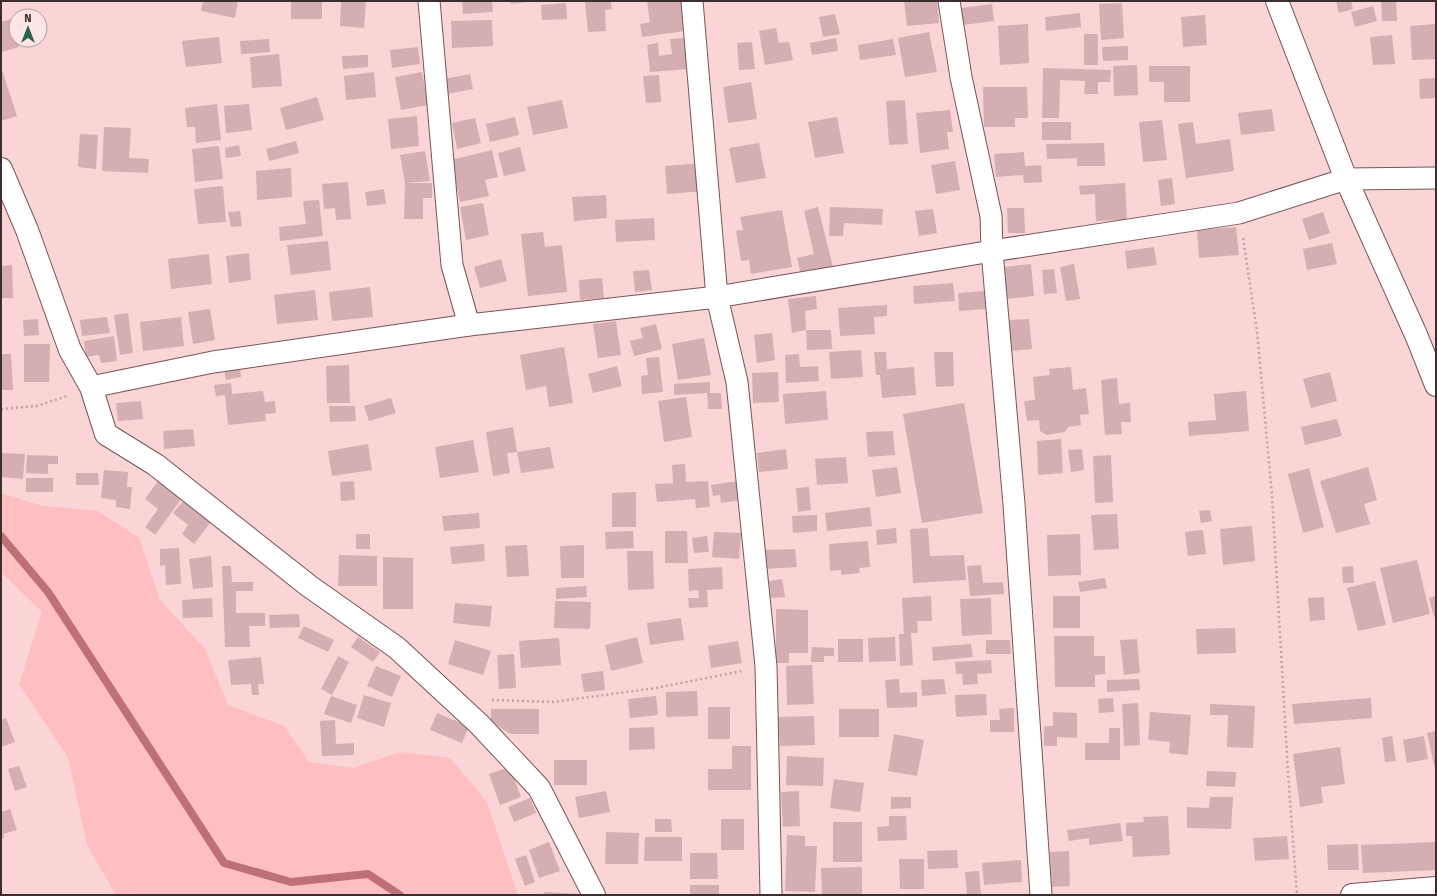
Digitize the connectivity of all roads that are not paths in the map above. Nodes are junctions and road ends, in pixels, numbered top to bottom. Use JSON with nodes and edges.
{"nodes":[{"id":1,"x":429,"y":1,"type":"edge"},
{"id":2,"x":692,"y":1,"type":"edge"},
{"id":3,"x":949,"y":1,"type":"edge"},
{"id":4,"x":1278,"y":1,"type":"edge"},
{"id":5,"x":1,"y":169,"type":"edge"},
{"id":6,"x":1436,"y":178,"type":"edge"},
{"id":7,"x":1346,"y":179,"type":"junction"},
{"id":8,"x":992,"y":250,"type":"junction"},
{"id":9,"x":717,"y":297,"type":"junction"},
{"id":10,"x":469,"y":325,"type":"junction"},
{"id":11,"x":1436,"y":385,"type":"edge"},
{"id":12,"x":91,"y":387,"type":"junction"},
{"id":13,"x":1436,"y":888,"type":"edge"},
{"id":14,"x":594,"y":895,"type":"edge"},
{"id":15,"x":771,"y":895,"type":"edge"},
{"id":16,"x":1041,"y":895,"type":"edge"},
{"id":17,"x":1352,"y":895,"type":"edge"}],
"edges":[{"from":1,"to":10,"type":"street"},
{"from":2,"to":9,"type":"street"},
{"from":3,"to":8,"type":"street"},
{"from":4,"to":7,"type":"street"},
{"from":5,"to":12,"type":"street"},
{"from":6,"to":7,"type":"street"},
{"from":7,"to":8,"type":"street"},
{"from":7,"to":11,"type":"street"},
{"from":8,"to":9,"type":"street"},
{"from":8,"to":16,"type":"street"},
{"from":9,"to":10,"type":"street"},
{"from":9,"to":15,"type":"street"},
{"from":10,"to":12,"type":"street"},
{"from":12,"to":14,"type":"street"},
{"from":13,"to":17,"type":"street"}]}
